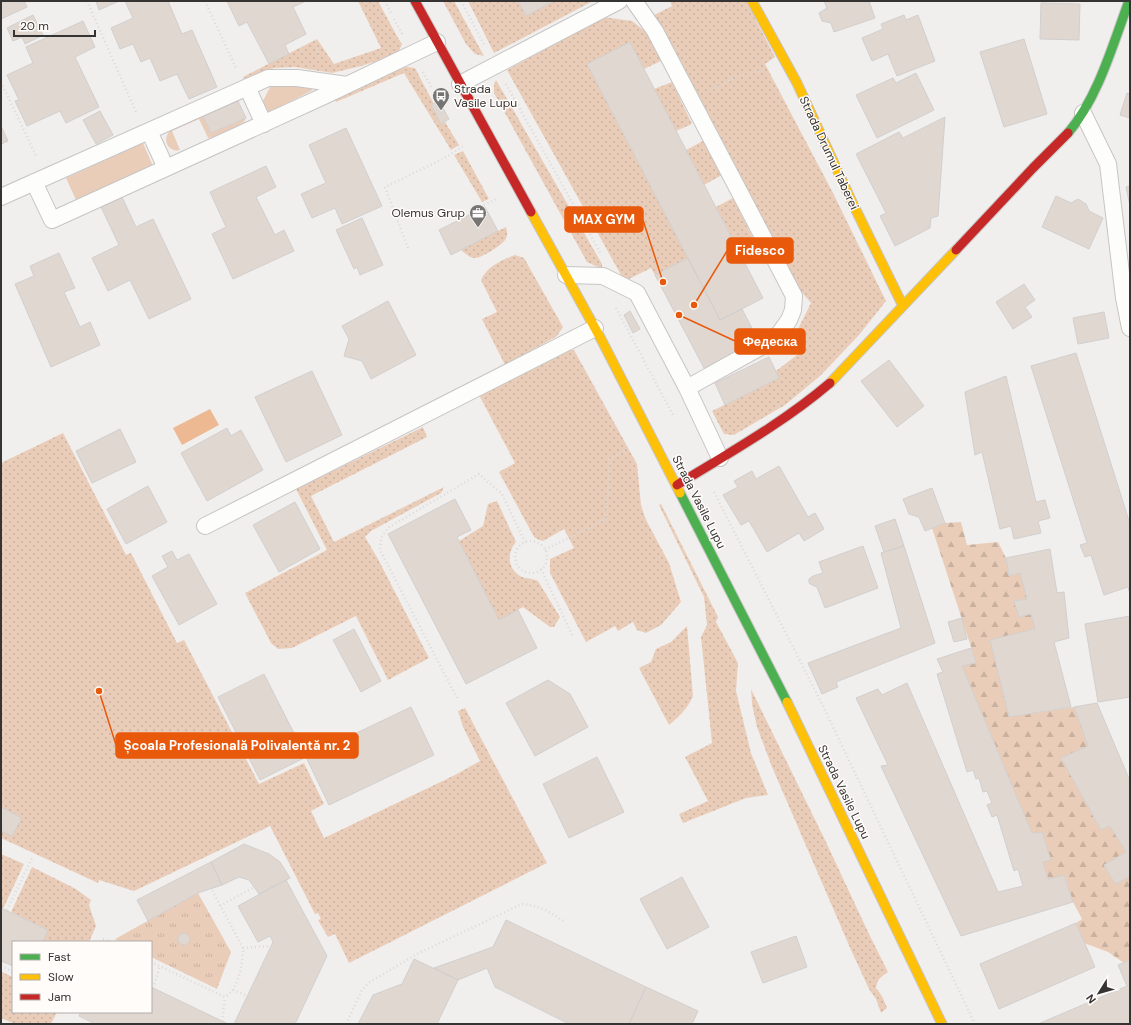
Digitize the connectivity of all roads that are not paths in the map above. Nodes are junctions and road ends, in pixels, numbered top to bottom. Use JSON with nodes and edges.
{"nodes":[{"id":1,"x":415,"y":1,"type":"edge"},
{"id":2,"x":619,"y":1,"type":"edge"},
{"id":3,"x":634,"y":1,"type":"edge"},
{"id":4,"x":752,"y":1,"type":"edge"},
{"id":5,"x":1129,"y":1,"type":"edge"},
{"id":6,"x":437,"y":42,"type":"junction"},
{"id":7,"x":347,"y":84,"type":"junction"},
{"id":8,"x":460,"y":84,"type":"junction"},
{"id":9,"x":246,"y":87,"type":"junction"},
{"id":10,"x":1084,"y":113,"type":"junction"},
{"id":11,"x":264,"y":124,"type":"junction"},
{"id":12,"x":147,"y":131,"type":"junction"},
{"id":13,"x":166,"y":168,"type":"junction"},
{"id":14,"x":40,"y":180,"type":"junction"},
{"id":15,"x":1,"y":197,"type":"edge"},
{"id":16,"x":566,"y":275,"type":"junction"},
{"id":17,"x":903,"y":306,"type":"junction"},
{"id":18,"x":595,"y":328,"type":"junction"},
{"id":19,"x":1130,"y":328,"type":"edge"},
{"id":20,"x":687,"y":388,"type":"junction"},
{"id":21,"x":720,"y":458,"type":"junction"},
{"id":22,"x":677,"y":485,"type":"junction"},
{"id":23,"x":206,"y":526,"type":"dead end"},
{"id":24,"x":942,"y":1024,"type":"edge"}],
"edges":[{"from":1,"to":6,"type":"main road","name":"Strada Vasile Lupu"},
{"from":2,"to":8,"type":"lane"},
{"from":3,"to":20,"type":"lane"},
{"from":4,"to":17,"type":"main road","name":"Strada Drumul Taberei"},
{"from":5,"to":10,"type":"main road"},
{"from":6,"to":7,"type":"lane"},
{"from":6,"to":8,"type":"main road","name":"Strada Vasile Lupu"},
{"from":7,"to":9,"type":"lane"},
{"from":7,"to":11,"type":"lane"},
{"from":8,"to":16,"type":"main road","name":"Strada Vasile Lupu"},
{"from":9,"to":11,"type":"lane"},
{"from":9,"to":12,"type":"lane"},
{"from":10,"to":17,"type":"main road"},
{"from":10,"to":19,"type":"lane"},
{"from":11,"to":13,"type":"lane"},
{"from":12,"to":13,"type":"lane"},
{"from":12,"to":14,"type":"lane"},
{"from":13,"to":14,"type":"lane"},
{"from":14,"to":15,"type":"lane"},
{"from":16,"to":18,"type":"main road","name":"Strada Vasile Lupu"},
{"from":16,"to":20,"type":"lane"},
{"from":17,"to":21,"type":"main road"},
{"from":18,"to":22,"type":"main road","name":"Strada Vasile Lupu"},
{"from":18,"to":23,"type":"lane"},
{"from":20,"to":21,"type":"lane"},
{"from":21,"to":22,"type":"main road"},
{"from":22,"to":24,"type":"main road","name":"Strada Vasile Lupu"}]}
